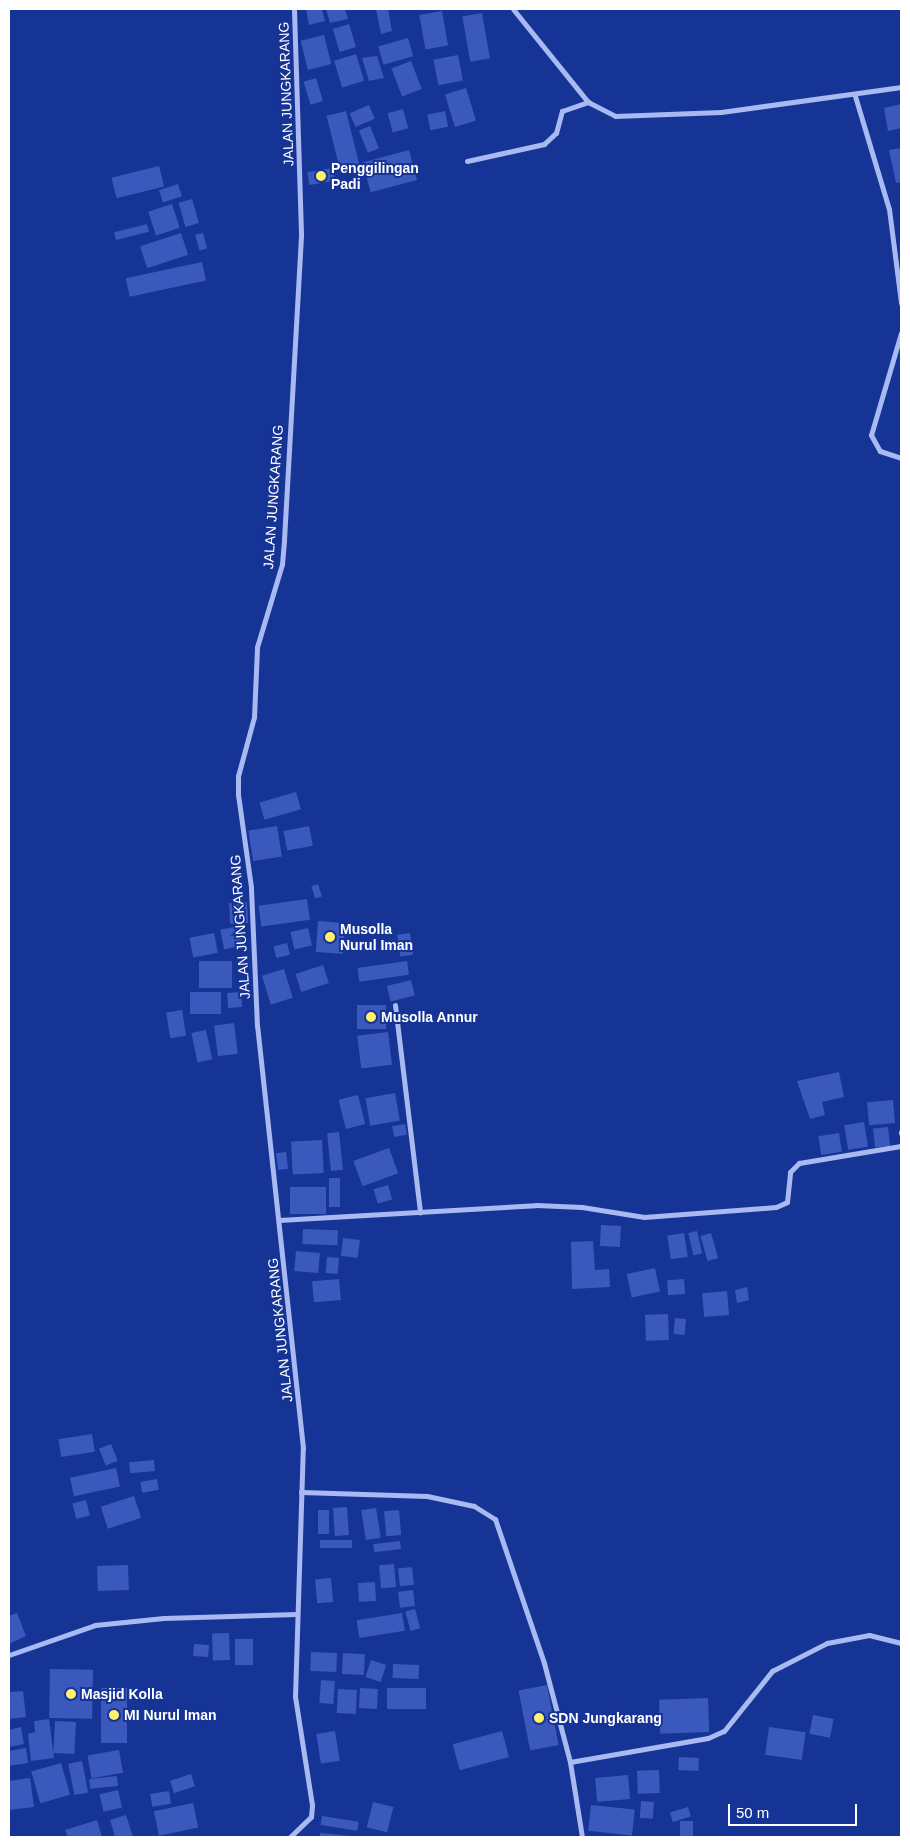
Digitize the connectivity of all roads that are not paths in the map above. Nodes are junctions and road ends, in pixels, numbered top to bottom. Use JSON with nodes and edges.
{"nodes":[{"id":1,"x":294,"y":9,"type":"edge"},
{"id":2,"x":512,"y":9,"type":"edge"},
{"id":3,"x":901,"y":87,"type":"edge"},
{"id":4,"x":855,"y":96,"type":"junction"},
{"id":5,"x":588,"y":102,"type":"junction"},
{"id":6,"x":467,"y":161,"type":"dead end"},
{"id":7,"x":901,"y":303,"type":"edge"},
{"id":8,"x":901,"y":333,"type":"edge"},
{"id":9,"x":901,"y":458,"type":"edge"},
{"id":10,"x":396,"y":1005,"type":"dead end"},
{"id":11,"x":901,"y":1146,"type":"edge"},
{"id":12,"x":420,"y":1212,"type":"junction"},
{"id":13,"x":279,"y":1220,"type":"junction"},
{"id":14,"x":301,"y":1492,"type":"junction"},
{"id":15,"x":298,"y":1614,"type":"junction"},
{"id":16,"x":901,"y":1643,"type":"edge"},
{"id":17,"x":9,"y":1656,"type":"edge"},
{"id":18,"x":570,"y":1762,"type":"junction"},
{"id":19,"x":290,"y":1837,"type":"edge"},
{"id":20,"x":582,"y":1837,"type":"edge"}],
"edges":[{"from":1,"to":13,"type":"street","name":"JALAN JUNGKARANG"},
{"from":2,"to":5,"type":"street"},
{"from":3,"to":4,"type":"street"},
{"from":4,"to":5,"type":"street"},
{"from":4,"to":7,"type":"street"},
{"from":5,"to":6,"type":"street"},
{"from":8,"to":9,"type":"street"},
{"from":10,"to":12,"type":"street"},
{"from":11,"to":12,"type":"street"},
{"from":12,"to":13,"type":"street"},
{"from":13,"to":14,"type":"street","name":"JALAN JUNGKARANG"},
{"from":14,"to":15,"type":"street","name":"JALAN JUNGKARANG"},
{"from":14,"to":18,"type":"street"},
{"from":15,"to":17,"type":"street"},
{"from":15,"to":19,"type":"street","name":"JALAN JUNGKARANG"},
{"from":16,"to":18,"type":"street"},
{"from":18,"to":20,"type":"street"}]}
